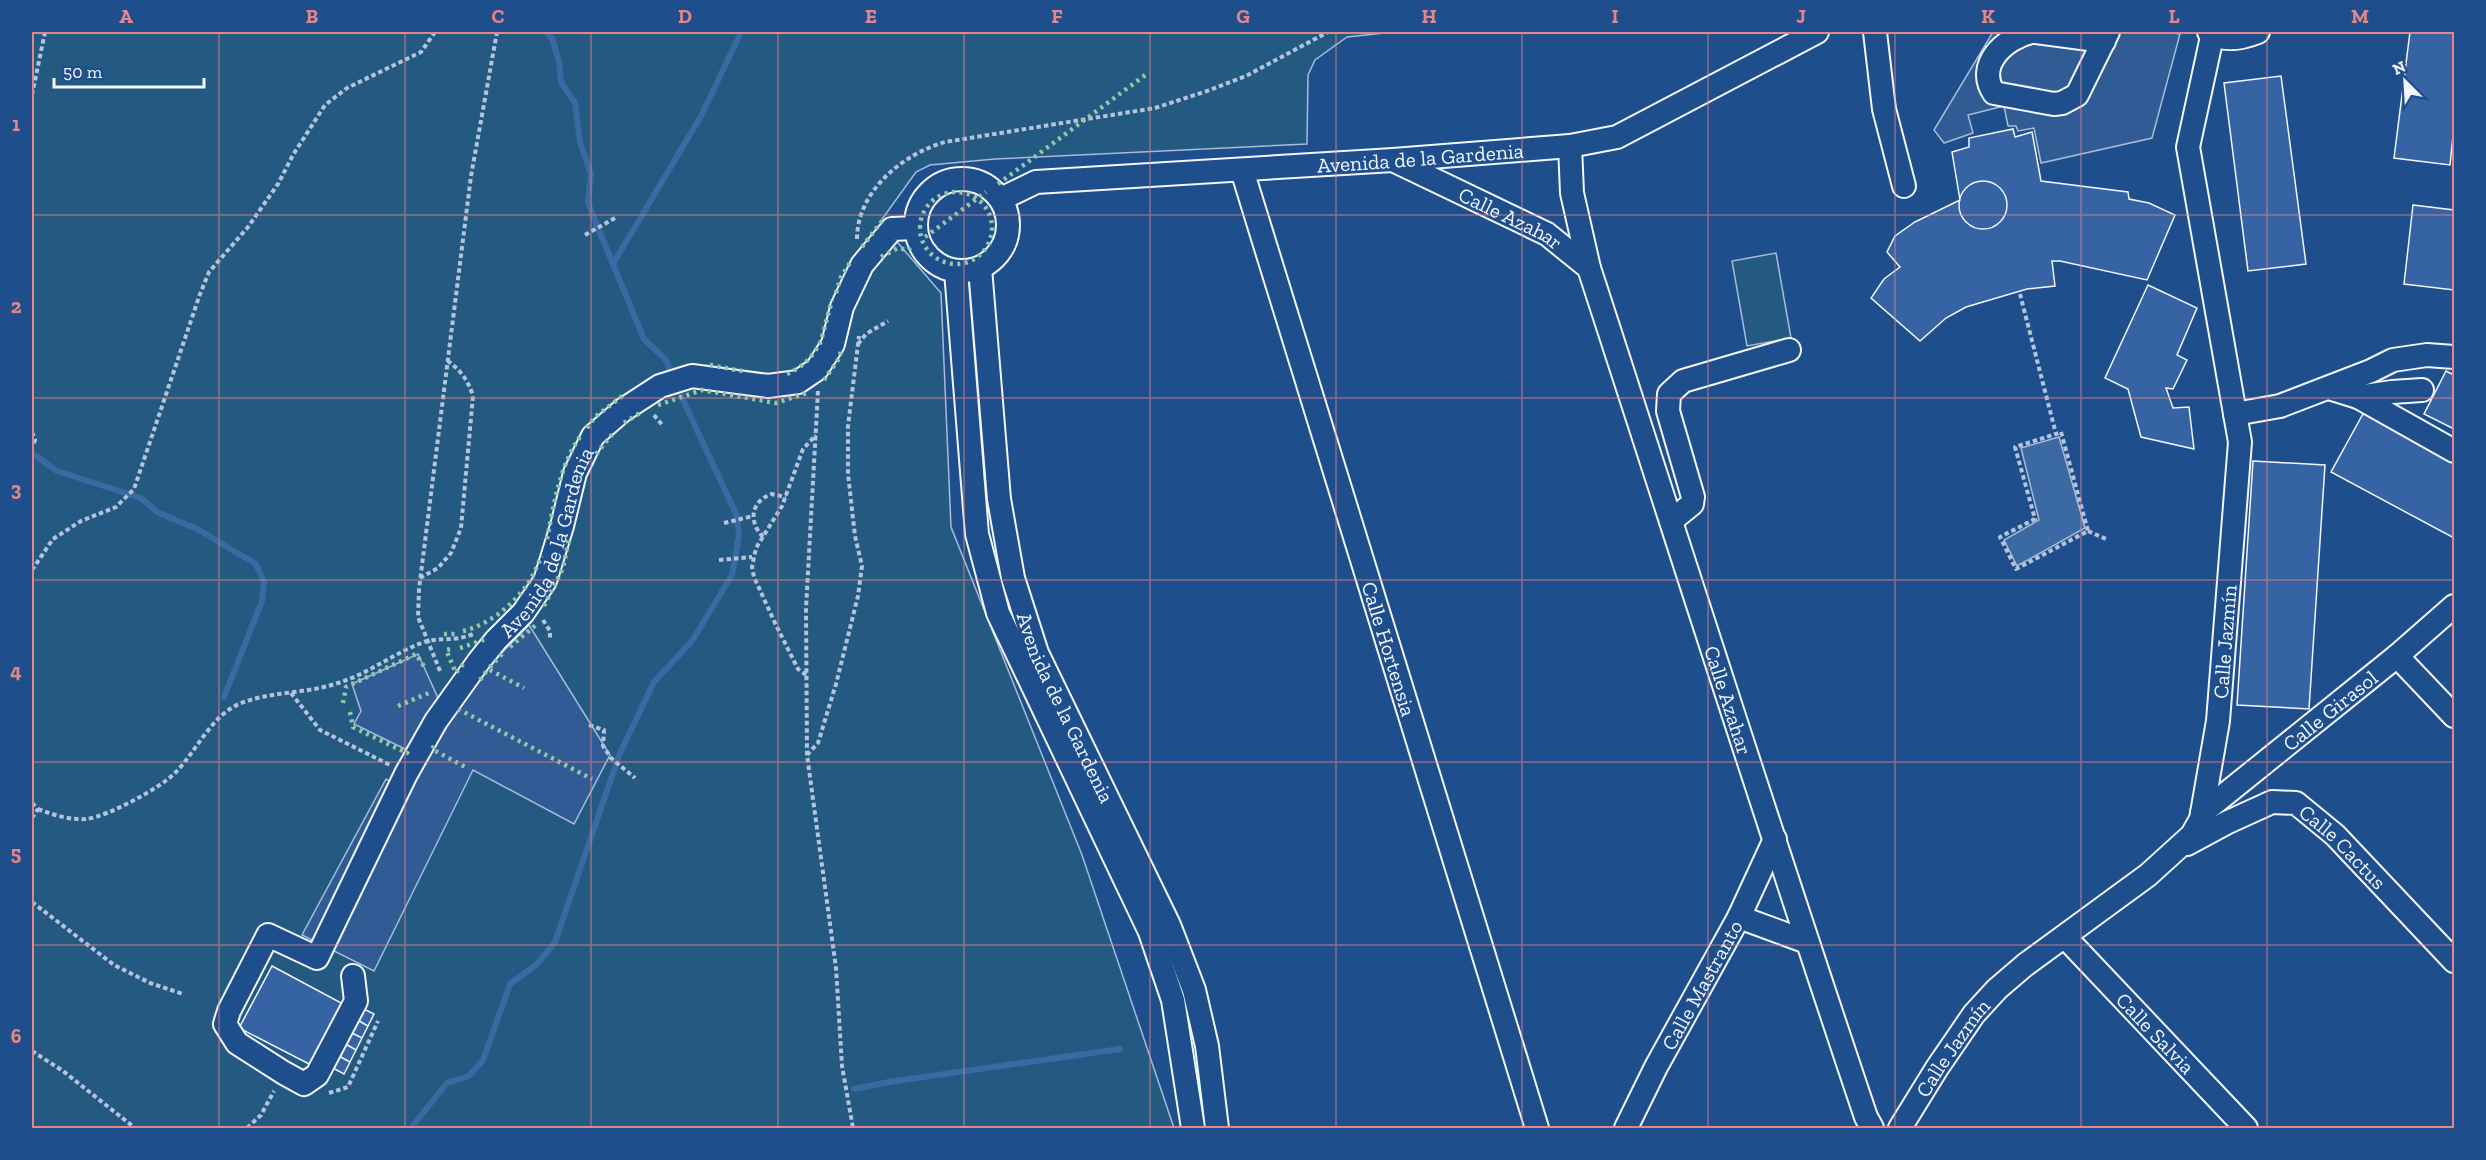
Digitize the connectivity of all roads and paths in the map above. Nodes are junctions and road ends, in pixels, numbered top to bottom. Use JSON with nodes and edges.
{"nodes":[{"id":1,"x":45,"y":32,"type":"edge"},
{"id":2,"x":435,"y":32,"type":"edge"},
{"id":3,"x":497,"y":32,"type":"edge"},
{"id":4,"x":1817,"y":32,"type":"edge"},
{"id":5,"x":1875,"y":32,"type":"edge"},
{"id":6,"x":2031,"y":32,"type":"edge"},
{"id":7,"x":2036,"y":32,"type":"edge"},
{"id":8,"x":2211,"y":32,"type":"edge"},
{"id":9,"x":2258,"y":32,"type":"edge"},
{"id":10,"x":2106,"y":36,"type":"edge"},
{"id":11,"x":32,"y":95,"type":"edge"},
{"id":12,"x":1570,"y":146,"type":"junction"},
{"id":13,"x":1393,"y":160,"type":"junction"},
{"id":14,"x":1242,"y":170,"type":"junction"},
{"id":15,"x":1904,"y":186,"type":"dead end"},
{"id":16,"x":1001,"y":199,"type":"junction"},
{"id":17,"x":615,"y":218,"type":"dead end"},
{"id":18,"x":915,"y":228,"type":"junction"},
{"id":19,"x":585,"y":235,"type":"dead end"},
{"id":20,"x":980,"y":268,"type":"junction"},
{"id":21,"x":1589,"y":268,"type":"junction"},
{"id":22,"x":956,"y":271,"type":"junction"},
{"id":23,"x":2020,"y":294,"type":"dead end"},
{"id":24,"x":888,"y":321,"type":"dead end"},
{"id":25,"x":858,"y":344,"type":"dead end"},
{"id":26,"x":1789,"y":350,"type":"dead end"},
{"id":27,"x":2454,"y":357,"type":"edge"},
{"id":28,"x":447,"y":360,"type":"junction"},
{"id":29,"x":810,"y":374,"type":"junction"},
{"id":30,"x":2329,"y":388,"type":"junction"},
{"id":31,"x":2422,"y":390,"type":"dead end"},
{"id":32,"x":2358,"y":397,"type":"junction"},
{"id":33,"x":2235,"y":414,"type":"junction"},
{"id":34,"x":32,"y":432,"type":"edge"},
{"id":35,"x":817,"y":434,"type":"junction"},
{"id":36,"x":2056,"y":434,"type":"junction"},
{"id":37,"x":32,"y":447,"type":"edge"},
{"id":38,"x":2454,"y":450,"type":"edge"},
{"id":39,"x":786,"y":497,"type":"junction"},
{"id":40,"x":753,"y":516,"type":"junction"},
{"id":41,"x":1671,"y":521,"type":"junction"},
{"id":42,"x":724,"y":523,"type":"dead end"},
{"id":43,"x":2088,"y":531,"type":"junction"},
{"id":44,"x":763,"y":537,"type":"junction"},
{"id":45,"x":2106,"y":538,"type":"dead end"},
{"id":46,"x":752,"y":557,"type":"junction"},
{"id":47,"x":719,"y":560,"type":"dead end"},
{"id":48,"x":32,"y":570,"type":"edge"},
{"id":49,"x":420,"y":578,"type":"junction"},
{"id":50,"x":2454,"y":606,"type":"edge"},
{"id":51,"x":477,"y":633,"type":"dead end"},
{"id":52,"x":427,"y":641,"type":"junction"},
{"id":53,"x":2397,"y":656,"type":"junction"},
{"id":54,"x":440,"y":671,"type":"dead end"},
{"id":55,"x":806,"y":675,"type":"junction"},
{"id":56,"x":291,"y":693,"type":"junction"},
{"id":57,"x":2454,"y":716,"type":"edge"},
{"id":58,"x":589,"y":725,"type":"dead end"},
{"id":59,"x":406,"y":774,"type":"junction"},
{"id":60,"x":635,"y":778,"type":"dead end"},
{"id":61,"x":32,"y":803,"type":"edge"},
{"id":62,"x":38,"y":808,"type":"junction"},
{"id":63,"x":2202,"y":813,"type":"junction"},
{"id":64,"x":32,"y":818,"type":"edge"},
{"id":65,"x":1775,"y":839,"type":"junction"},
{"id":66,"x":2178,"y":849,"type":"junction"},
{"id":67,"x":32,"y":902,"type":"edge"},
{"id":68,"x":1739,"y":917,"type":"junction"},
{"id":69,"x":2064,"y":937,"type":"junction"},
{"id":70,"x":1807,"y":942,"type":"junction"},
{"id":71,"x":2454,"y":961,"type":"edge"},
{"id":72,"x":353,"y":976,"type":"dead end"},
{"id":73,"x":183,"y":994,"type":"dead end"},
{"id":74,"x":378,"y":1021,"type":"dead end"},
{"id":75,"x":32,"y":1051,"type":"edge"},
{"id":76,"x":284,"y":1073,"type":"junction"},
{"id":77,"x":304,"y":1084,"type":"junction"},
{"id":78,"x":135,"y":1128,"type":"edge"},
{"id":79,"x":247,"y":1128,"type":"edge"},
{"id":80,"x":853,"y":1128,"type":"edge"},
{"id":81,"x":1193,"y":1128,"type":"edge"},
{"id":82,"x":1217,"y":1128,"type":"edge"},
{"id":83,"x":1537,"y":1128,"type":"edge"},
{"id":84,"x":1626,"y":1128,"type":"edge"},
{"id":85,"x":1872,"y":1128,"type":"edge"},
{"id":86,"x":1900,"y":1128,"type":"edge"},
{"id":87,"x":2246,"y":1128,"type":"edge"}],
"edges":[{"from":1,"to":11,"type":"path"},
{"from":2,"to":48,"type":"path"},
{"from":3,"to":28,"type":"path"},
{"from":4,"to":12,"type":"street","name":"Avenida de la Gardenia"},
{"from":5,"to":15,"type":"street"},
{"from":6,"to":10,"type":"street"},
{"from":7,"to":10,"type":"street"},
{"from":8,"to":9,"type":"street"},
{"from":8,"to":33,"type":"street","name":"Calle Jazmín"},
{"from":12,"to":13,"type":"street","name":"Avenida de la Gardenia"},
{"from":12,"to":21,"type":"street","name":"Calle Azahar"},
{"from":13,"to":14,"type":"street","name":"Avenida de la Gardenia"},
{"from":13,"to":21,"type":"street","name":"Calle Azahar"},
{"from":14,"to":16,"type":"street","name":"Avenida de la Gardenia"},
{"from":14,"to":83,"type":"street","name":"Calle Hortensia"},
{"from":16,"to":18,"type":"street"},
{"from":16,"to":20,"type":"street"},
{"from":17,"to":19,"type":"path"},
{"from":18,"to":22,"type":"street"},
{"from":18,"to":29,"type":"street"},
{"from":20,"to":22,"type":"street"},
{"from":20,"to":82,"type":"street","name":"Avenida de la Gardenia"},
{"from":21,"to":41,"type":"street","name":"Calle Azahar"},
{"from":22,"to":81,"type":"street","name":"Avenida de la Gardenia"},
{"from":23,"to":36,"type":"path"},
{"from":24,"to":25,"type":"path"},
{"from":26,"to":41,"type":"street"},
{"from":27,"to":30,"type":"street"},
{"from":28,"to":49,"type":"path"},
{"from":28,"to":49,"type":"path"},
{"from":29,"to":35,"type":"path"},
{"from":29,"to":59,"type":"street","name":"Avenida de la Gardenia"},
{"from":30,"to":32,"type":"street"},
{"from":30,"to":33,"type":"street"},
{"from":31,"to":32,"type":"street"},
{"from":32,"to":38,"type":"street"},
{"from":33,"to":63,"type":"street","name":"Calle Jazmín"},
{"from":34,"to":37,"type":"path"},
{"from":35,"to":39,"type":"path"},
{"from":35,"to":55,"type":"path"},
{"from":36,"to":43,"type":"path"},
{"from":36,"to":43,"type":"path"},
{"from":39,"to":40,"type":"path"},
{"from":39,"to":44,"type":"path"},
{"from":40,"to":42,"type":"path"},
{"from":40,"to":44,"type":"path"},
{"from":41,"to":65,"type":"street","name":"Calle Azahar"},
{"from":43,"to":45,"type":"path"},
{"from":44,"to":46,"type":"path"},
{"from":46,"to":47,"type":"path"},
{"from":46,"to":55,"type":"path"},
{"from":49,"to":52,"type":"path"},
{"from":50,"to":53,"type":"street","name":"Calle Girasol"},
{"from":51,"to":52,"type":"path"},
{"from":52,"to":54,"type":"path"},
{"from":52,"to":56,"type":"path"},
{"from":53,"to":57,"type":"street"},
{"from":53,"to":63,"type":"street","name":"Calle Girasol"},
{"from":55,"to":80,"type":"path"},
{"from":56,"to":59,"type":"path"},
{"from":56,"to":62,"type":"path"},
{"from":58,"to":60,"type":"path"},
{"from":59,"to":76,"type":"street","name":"Avenida de la Gardenia"},
{"from":61,"to":62,"type":"path"},
{"from":62,"to":64,"type":"path"},
{"from":63,"to":66,"type":"street","name":"Calle Jazmín"},
{"from":65,"to":68,"type":"street","name":"Calle Mastranto"},
{"from":65,"to":70,"type":"street","name":"Calle Azahar"},
{"from":66,"to":69,"type":"street","name":"Calle Jazmín"},
{"from":66,"to":71,"type":"street","name":"Calle Cactus"},
{"from":67,"to":73,"type":"path"},
{"from":68,"to":70,"type":"street"},
{"from":68,"to":84,"type":"street","name":"Calle Mastranto"},
{"from":69,"to":86,"type":"street","name":"Calle Jazmín"},
{"from":69,"to":87,"type":"street","name":"Calle Salvia"},
{"from":70,"to":85,"type":"street","name":"Calle Azahar"},
{"from":72,"to":77,"type":"street"},
{"from":74,"to":77,"type":"path"},
{"from":75,"to":78,"type":"path"},
{"from":76,"to":77,"type":"street"},
{"from":76,"to":79,"type":"path"}]}
